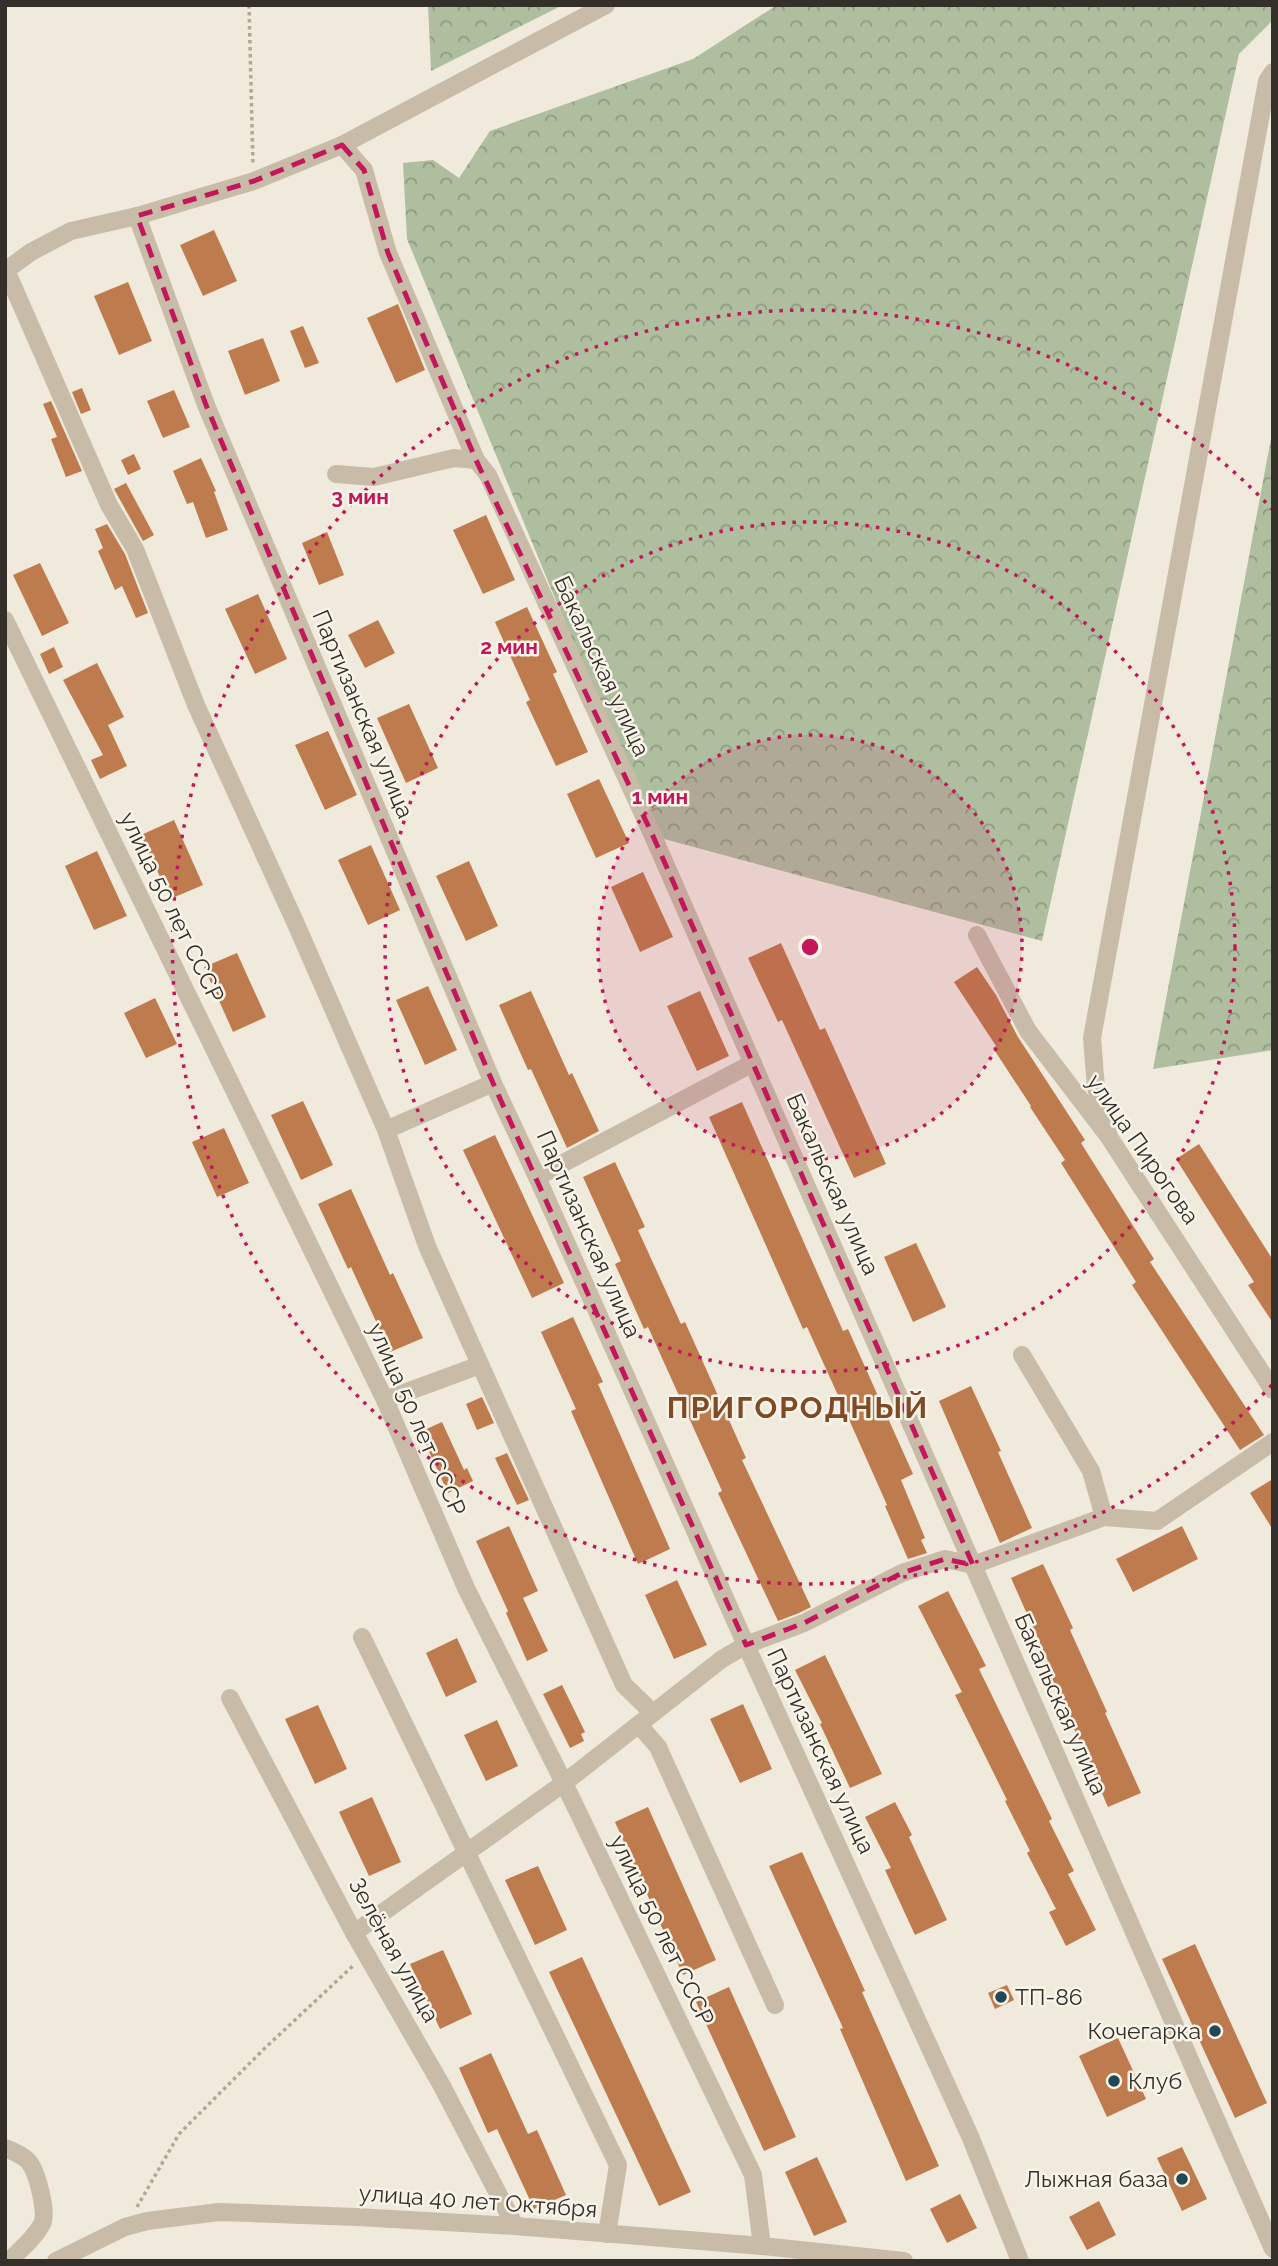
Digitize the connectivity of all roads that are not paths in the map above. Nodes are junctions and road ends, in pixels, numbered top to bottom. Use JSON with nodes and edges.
{"nodes":[{"id":1,"x":606,"y":5,"type":"edge"},
{"id":2,"x":1273,"y":72,"type":"edge"},
{"id":3,"x":342,"y":145,"type":"junction"},
{"id":4,"x":137,"y":216,"type":"junction"},
{"id":5,"x":6,"y":270,"type":"edge"},
{"id":6,"x":477,"y":460,"type":"junction"},
{"id":7,"x":335,"y":474,"type":"dead end"},
{"id":8,"x":5,"y":620,"type":"edge"},
{"id":9,"x":977,"y":935,"type":"dead end"},
{"id":10,"x":753,"y":1063,"type":"junction"},
{"id":11,"x":493,"y":1083,"type":"junction"},
{"id":12,"x":386,"y":1130,"type":"junction"},
{"id":13,"x":1110,"y":1137,"type":"junction"},
{"id":14,"x":537,"y":1177,"type":"junction"},
{"id":15,"x":1022,"y":1355,"type":"dead end"},
{"id":16,"x":480,"y":1365,"type":"junction"},
{"id":17,"x":1273,"y":1390,"type":"edge"},
{"id":18,"x":385,"y":1400,"type":"junction"},
{"id":19,"x":1273,"y":1442,"type":"edge"},
{"id":20,"x":1104,"y":1517,"type":"junction"},
{"id":21,"x":974,"y":1565,"type":"junction"},
{"id":22,"x":362,"y":1637,"type":"dead end"},
{"id":23,"x":746,"y":1645,"type":"junction"},
{"id":24,"x":230,"y":1698,"type":"dead end"},
{"id":25,"x":646,"y":1719,"type":"junction"},
{"id":26,"x":564,"y":1783,"type":"junction"},
{"id":27,"x":466,"y":1853,"type":"junction"},
{"id":28,"x":354,"y":1933,"type":"junction"},
{"id":29,"x":775,"y":2005,"type":"dead end"},
{"id":30,"x":5,"y":2148,"type":"edge"},
{"id":31,"x":515,"y":2227,"type":"junction"},
{"id":32,"x":607,"y":2234,"type":"junction"},
{"id":33,"x":762,"y":2246,"type":"junction"},
{"id":34,"x":1273,"y":2249,"type":"edge"},
{"id":35,"x":9,"y":2261,"type":"edge"},
{"id":36,"x":56,"y":2261,"type":"edge"},
{"id":37,"x":904,"y":2261,"type":"edge"},
{"id":38,"x":1020,"y":2261,"type":"edge"}],
"edges":[{"from":1,"to":3,"type":"street"},
{"from":2,"to":13,"type":"street"},
{"from":3,"to":4,"type":"street"},
{"from":3,"to":6,"type":"street","name":"Бакальская улица"},
{"from":4,"to":5,"type":"street"},
{"from":4,"to":11,"type":"street","name":"Партизанская улица"},
{"from":5,"to":12,"type":"street"},
{"from":6,"to":7,"type":"street"},
{"from":6,"to":10,"type":"street","name":"Бакальская улица"},
{"from":8,"to":18,"type":"street","name":"улица 50 лет СССР"},
{"from":9,"to":13,"type":"street","name":"улица Пирогова"},
{"from":10,"to":14,"type":"street"},
{"from":10,"to":21,"type":"street","name":"Бакальская улица"},
{"from":11,"to":12,"type":"street"},
{"from":11,"to":14,"type":"street","name":"Партизанская улица"},
{"from":12,"to":16,"type":"street"},
{"from":13,"to":17,"type":"street","name":"улица Пирогова"},
{"from":14,"to":23,"type":"street","name":"Партизанская улица"},
{"from":15,"to":20,"type":"street"},
{"from":16,"to":18,"type":"street"},
{"from":16,"to":25,"type":"street"},
{"from":18,"to":26,"type":"street","name":"улица 50 лет СССР"},
{"from":19,"to":20,"type":"street"},
{"from":20,"to":21,"type":"street"},
{"from":21,"to":23,"type":"street"},
{"from":21,"to":34,"type":"street","name":"Бакальская улица"},
{"from":22,"to":27,"type":"street"},
{"from":23,"to":25,"type":"street"},
{"from":23,"to":38,"type":"street","name":"Партизанская улица"},
{"from":24,"to":28,"type":"street","name":"Зелёная улица"},
{"from":25,"to":26,"type":"street"},
{"from":25,"to":29,"type":"street"},
{"from":26,"to":27,"type":"street"},
{"from":26,"to":33,"type":"street","name":"улица 50 лет СССР"},
{"from":27,"to":28,"type":"street"},
{"from":27,"to":32,"type":"street"},
{"from":28,"to":31,"type":"street","name":"Зелёная улица"},
{"from":30,"to":35,"type":"street"},
{"from":31,"to":32,"type":"street","name":"улица 40 лет Октября"},
{"from":31,"to":36,"type":"street","name":"улица 40 лет Октября"},
{"from":32,"to":33,"type":"street","name":"улица 40 лет Октября"},
{"from":33,"to":37,"type":"street","name":"улица 40 лет Октября"}]}
